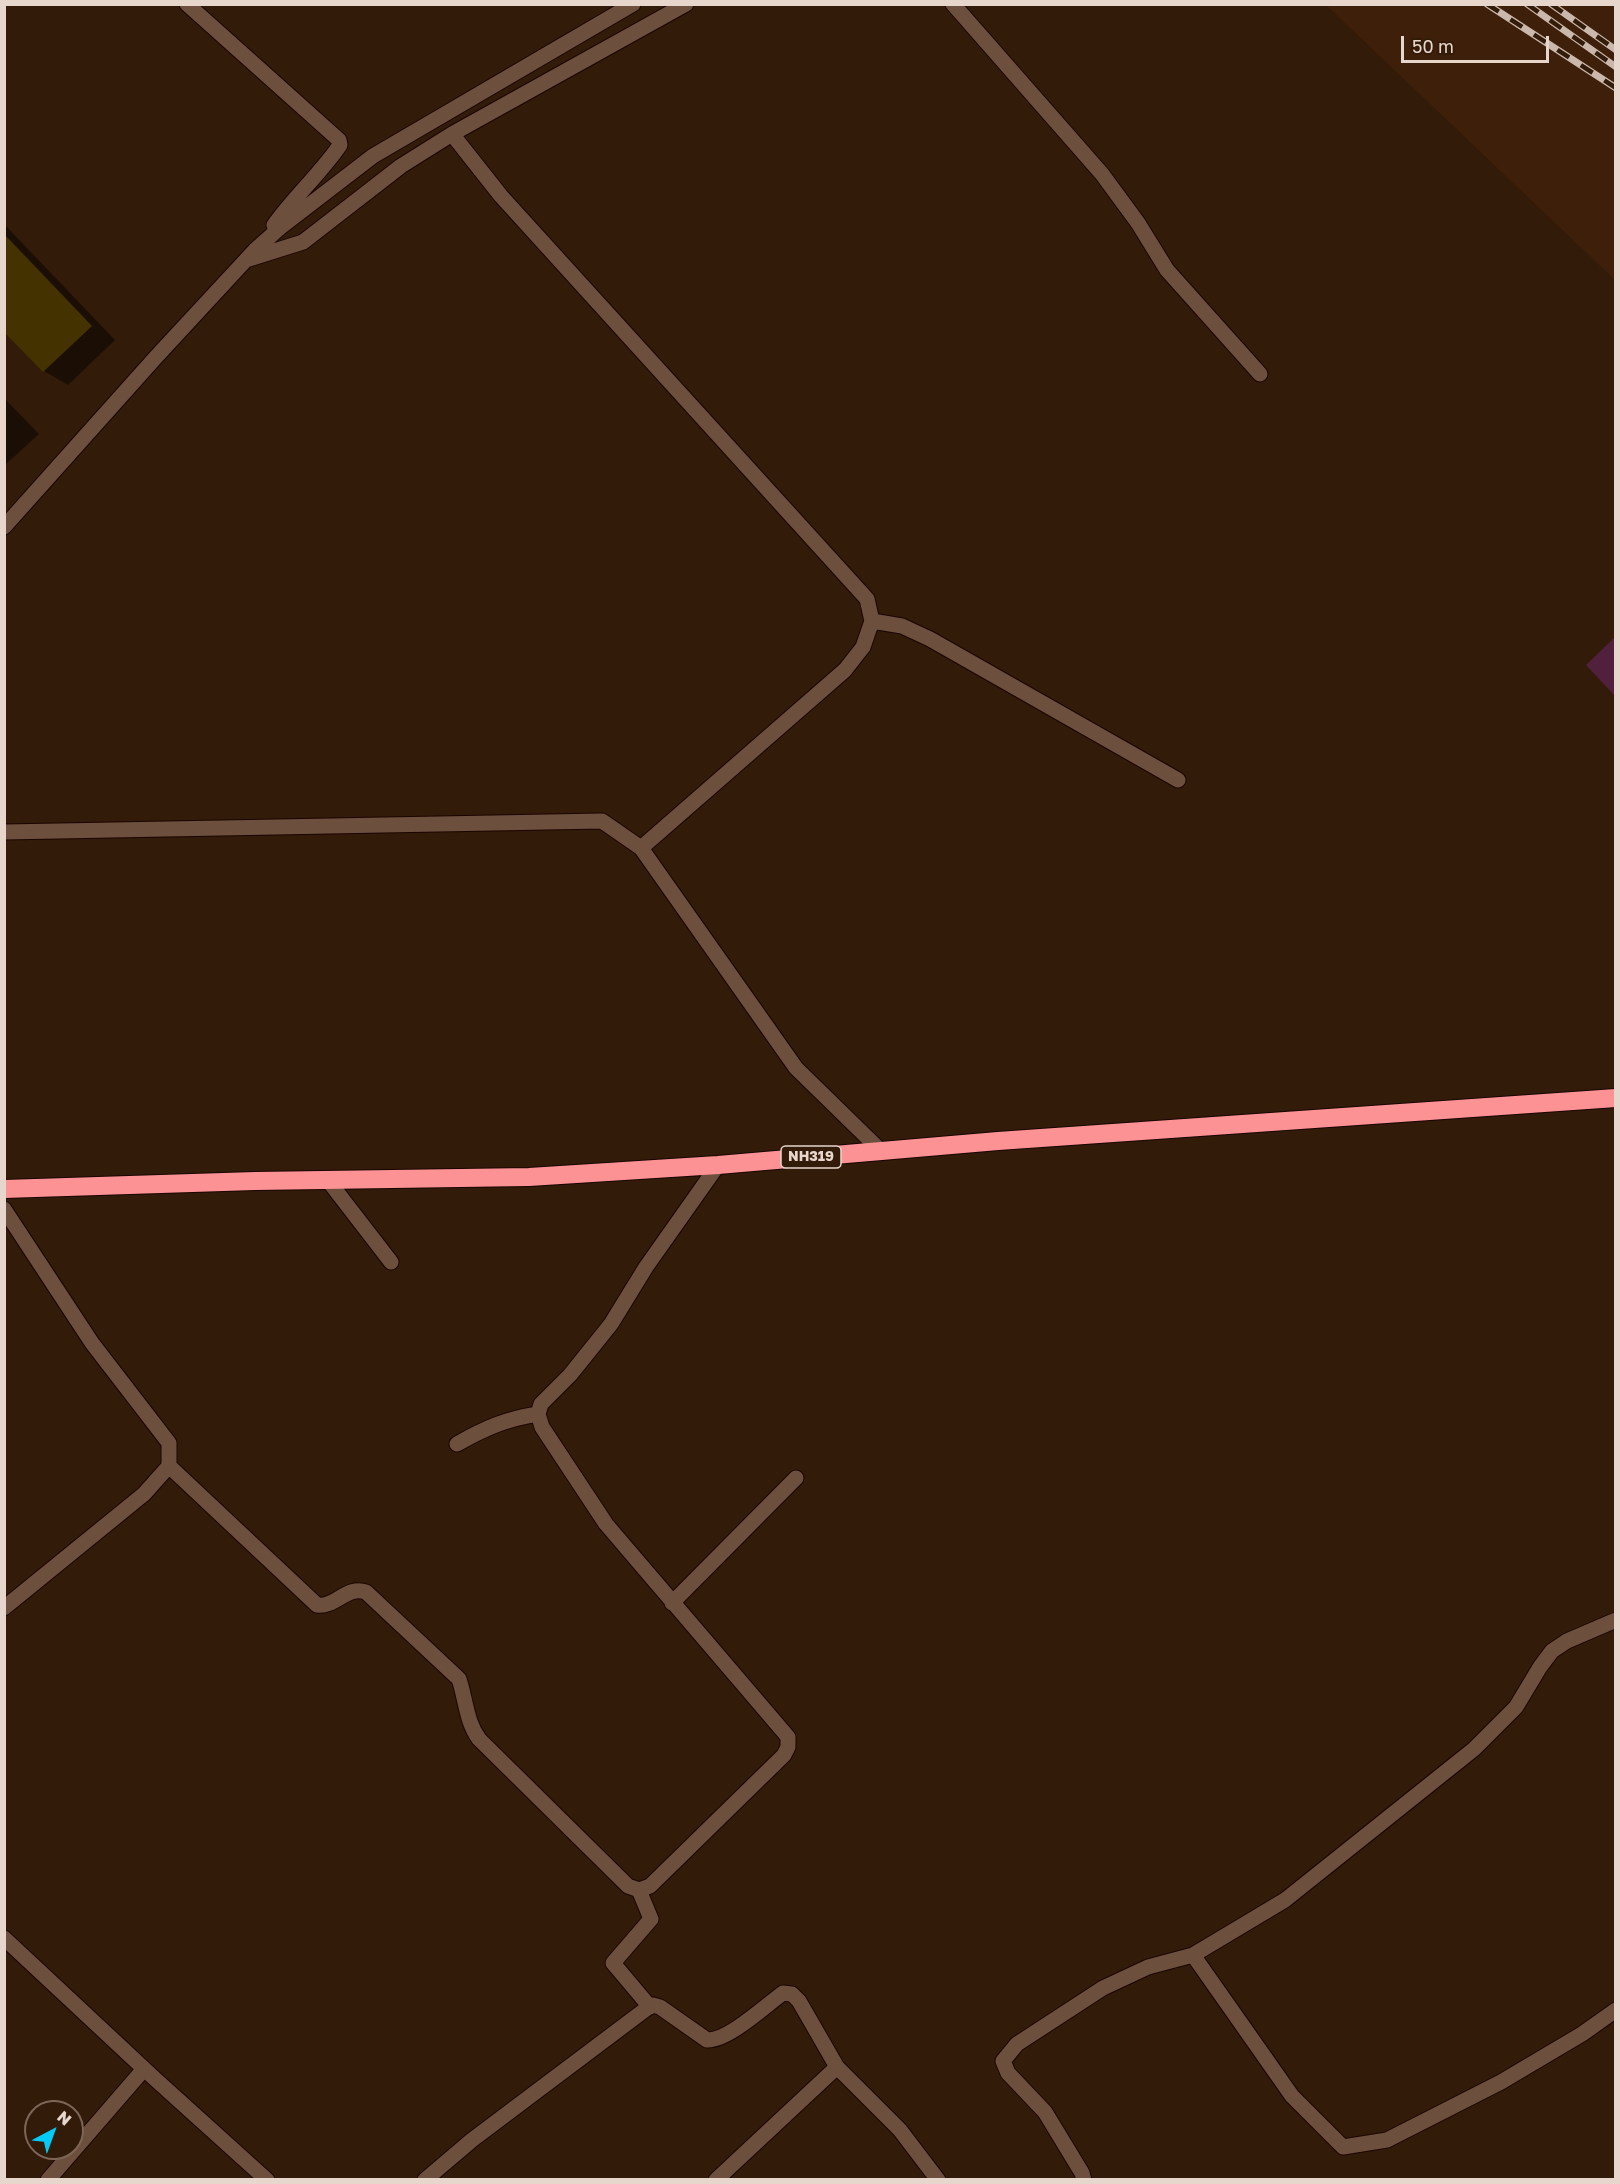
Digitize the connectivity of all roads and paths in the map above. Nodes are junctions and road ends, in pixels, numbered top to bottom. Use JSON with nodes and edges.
{"nodes":[{"id":1,"x":187,"y":4,"type":"edge"},
{"id":2,"x":633,"y":4,"type":"edge"},
{"id":3,"x":686,"y":4,"type":"edge"},
{"id":4,"x":953,"y":4,"type":"edge"},
{"id":5,"x":452,"y":134,"type":"junction"},
{"id":6,"x":251,"y":254,"type":"junction"},
{"id":7,"x":1260,"y":374,"type":"dead end"},
{"id":8,"x":4,"y":527,"type":"edge"},
{"id":9,"x":872,"y":621,"type":"junction"},
{"id":10,"x":1178,"y":780,"type":"dead end"},
{"id":11,"x":4,"y":832,"type":"edge"},
{"id":12,"x":641,"y":848,"type":"junction"},
{"id":13,"x":1616,"y":1098,"type":"edge"},
{"id":14,"x":880,"y":1150,"type":"junction"},
{"id":15,"x":718,"y":1165,"type":"junction"},
{"id":16,"x":327,"y":1179,"type":"junction"},
{"id":17,"x":4,"y":1189,"type":"edge"},
{"id":18,"x":4,"y":1209,"type":"edge"},
{"id":19,"x":391,"y":1262,"type":"dead end"},
{"id":20,"x":538,"y":1414,"type":"junction"},
{"id":21,"x":457,"y":1444,"type":"dead end"},
{"id":22,"x":170,"y":1466,"type":"junction"},
{"id":23,"x":796,"y":1478,"type":"dead end"},
{"id":24,"x":672,"y":1603,"type":"junction"},
{"id":25,"x":4,"y":1608,"type":"edge"},
{"id":26,"x":1616,"y":1620,"type":"edge"},
{"id":27,"x":639,"y":1890,"type":"junction"},
{"id":28,"x":4,"y":1938,"type":"edge"},
{"id":29,"x":1193,"y":1955,"type":"junction"},
{"id":30,"x":650,"y":2007,"type":"junction"},
{"id":31,"x":1616,"y":2010,"type":"edge"},
{"id":32,"x":837,"y":2067,"type":"junction"},
{"id":33,"x":144,"y":2069,"type":"junction"},
{"id":34,"x":48,"y":2180,"type":"edge"},
{"id":35,"x":267,"y":2180,"type":"edge"},
{"id":36,"x":425,"y":2180,"type":"edge"},
{"id":37,"x":716,"y":2180,"type":"edge"},
{"id":38,"x":938,"y":2180,"type":"edge"},
{"id":39,"x":1084,"y":2180,"type":"edge"}],
"edges":[{"from":1,"to":6,"type":"street"},
{"from":2,"to":6,"type":"street"},
{"from":3,"to":5,"type":"street"},
{"from":4,"to":7,"type":"street"},
{"from":5,"to":6,"type":"street"},
{"from":5,"to":9,"type":"street"},
{"from":6,"to":8,"type":"street"},
{"from":9,"to":10,"type":"street"},
{"from":9,"to":12,"type":"street"},
{"from":11,"to":12,"type":"street"},
{"from":12,"to":14,"type":"street"},
{"from":13,"to":14,"type":"highway","number":"NH319"},
{"from":14,"to":15,"type":"highway","number":"NH319"},
{"from":15,"to":16,"type":"highway","number":"NH319"},
{"from":15,"to":20,"type":"street"},
{"from":16,"to":17,"type":"highway","number":"NH319"},
{"from":16,"to":19,"type":"street"},
{"from":18,"to":22,"type":"street"},
{"from":20,"to":21,"type":"street"},
{"from":20,"to":24,"type":"street"},
{"from":22,"to":25,"type":"street"},
{"from":22,"to":27,"type":"street"},
{"from":23,"to":24,"type":"street"},
{"from":24,"to":27,"type":"street"},
{"from":26,"to":29,"type":"street"},
{"from":27,"to":30,"type":"street"},
{"from":28,"to":33,"type":"street"},
{"from":29,"to":31,"type":"street"},
{"from":29,"to":39,"type":"street"},
{"from":30,"to":32,"type":"street"},
{"from":30,"to":36,"type":"street"},
{"from":32,"to":37,"type":"street"},
{"from":32,"to":38,"type":"street"},
{"from":33,"to":34,"type":"street"},
{"from":33,"to":35,"type":"street"}]}
